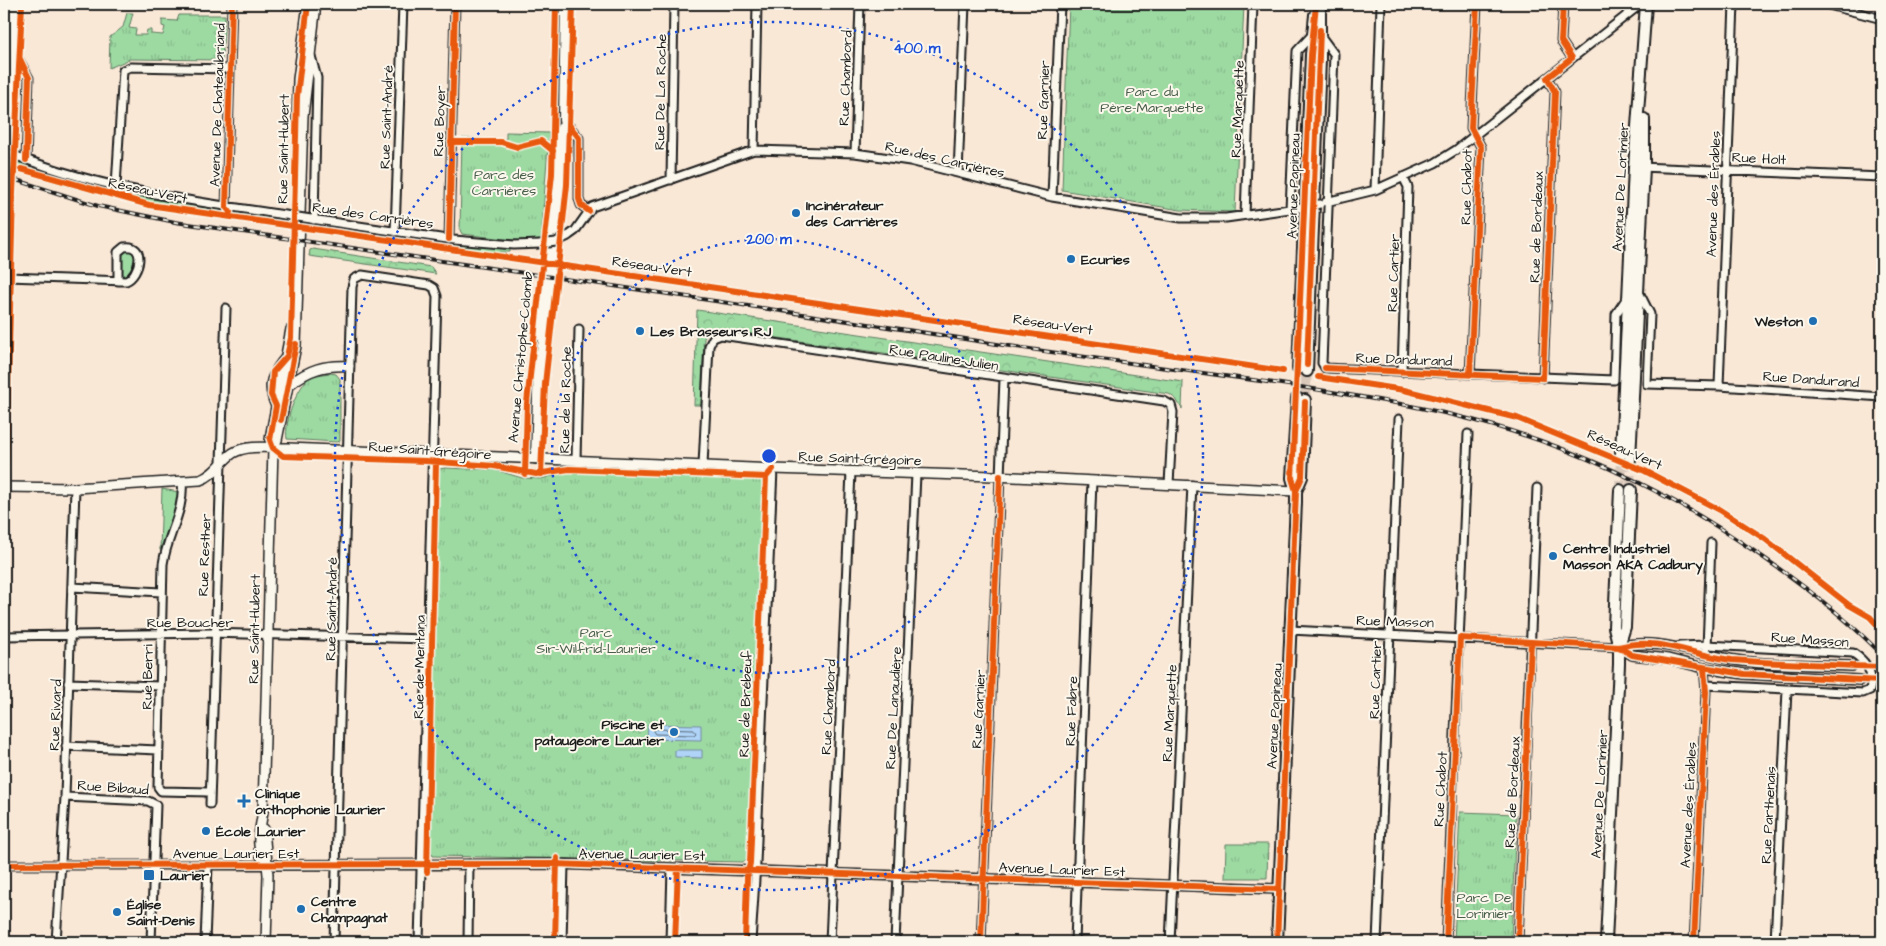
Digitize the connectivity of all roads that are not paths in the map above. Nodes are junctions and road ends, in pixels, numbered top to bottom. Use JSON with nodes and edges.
{"nodes":[{"id":1,"x":8,"y":4,"type":"edge"},
{"id":2,"x":16,"y":4,"type":"edge"},
{"id":3,"x":232,"y":4,"type":"edge"},
{"id":4,"x":308,"y":4,"type":"edge"},
{"id":5,"x":316,"y":4,"type":"edge"},
{"id":6,"x":403,"y":4,"type":"edge"},
{"id":7,"x":455,"y":4,"type":"edge"},
{"id":8,"x":566,"y":4,"type":"edge"},
{"id":9,"x":674,"y":4,"type":"edge"},
{"id":10,"x":757,"y":4,"type":"edge"},
{"id":11,"x":860,"y":4,"type":"edge"},
{"id":12,"x":965,"y":4,"type":"edge"},
{"id":13,"x":1060,"y":4,"type":"edge"},
{"id":14,"x":1253,"y":4,"type":"edge"},
{"id":15,"x":1318,"y":4,"type":"edge"},
{"id":16,"x":1381,"y":4,"type":"edge"},
{"id":17,"x":1477,"y":4,"type":"edge"},
{"id":18,"x":1564,"y":4,"type":"edge"},
{"id":19,"x":1641,"y":4,"type":"edge"},
{"id":20,"x":1646,"y":4,"type":"edge"},
{"id":21,"x":1734,"y":4,"type":"edge"},
{"id":22,"x":1825,"y":4,"type":"edge"},
{"id":23,"x":1848,"y":7,"type":"edge"},
{"id":24,"x":1882,"y":19,"type":"edge"},
{"id":25,"x":1316,"y":35,"type":"junction"},
{"id":26,"x":8,"y":54,"type":"edge"},
{"id":27,"x":311,"y":55,"type":"junction"},
{"id":28,"x":1572,"y":58,"type":"junction"},
{"id":29,"x":230,"y":69,"type":"junction"},
{"id":30,"x":1547,"y":78,"type":"junction"},
{"id":31,"x":564,"y":120,"type":"junction"},
{"id":32,"x":1475,"y":136,"type":"junction"},
{"id":33,"x":754,"y":150,"type":"junction"},
{"id":34,"x":4,"y":152,"type":"edge"},
{"id":35,"x":855,"y":153,"type":"junction"},
{"id":36,"x":24,"y":159,"type":"junction"},
{"id":37,"x":4,"y":161,"type":"edge"},
{"id":38,"x":1639,"y":167,"type":"junction"},
{"id":39,"x":1726,"y":169,"type":"junction"},
{"id":40,"x":958,"y":173,"type":"junction"},
{"id":41,"x":1403,"y":177,"type":"junction"},
{"id":42,"x":1882,"y":177,"type":"edge"},
{"id":43,"x":672,"y":180,"type":"junction"},
{"id":44,"x":116,"y":186,"type":"junction"},
{"id":45,"x":1375,"y":190,"type":"junction"},
{"id":46,"x":1052,"y":197,"type":"junction"},
{"id":47,"x":1330,"y":201,"type":"junction"},
{"id":48,"x":226,"y":207,"type":"junction"},
{"id":49,"x":1293,"y":208,"type":"junction"},
{"id":50,"x":589,"y":211,"type":"junction"},
{"id":51,"x":1245,"y":215,"type":"junction"},
{"id":52,"x":313,"y":219,"type":"junction"},
{"id":53,"x":394,"y":232,"type":"junction"},
{"id":54,"x":449,"y":239,"type":"junction"},
{"id":55,"x":7,"y":277,"type":"junction"},
{"id":56,"x":356,"y":277,"type":"joint"},
{"id":57,"x":118,"y":281,"type":"junction"},
{"id":58,"x":1639,"y":292,"type":"junction"},
{"id":59,"x":1628,"y":296,"type":"junction"},
{"id":60,"x":226,"y":308,"type":"dead end"},
{"id":61,"x":579,"y":329,"type":"dead end"},
{"id":62,"x":4,"y":334,"type":"edge"},
{"id":63,"x":349,"y":366,"type":"junction"},
{"id":64,"x":1302,"y":370,"type":"tunnel mouth"},
{"id":65,"x":1402,"y":372,"type":"junction"},
{"id":66,"x":1470,"y":374,"type":"junction"},
{"id":67,"x":1004,"y":378,"type":"junction"},
{"id":68,"x":1543,"y":378,"type":"junction"},
{"id":69,"x":1614,"y":380,"type":"joint"},
{"id":70,"x":1647,"y":384,"type":"joint"},
{"id":71,"x":289,"y":385,"type":"junction"},
{"id":72,"x":1718,"y":386,"type":"junction"},
{"id":73,"x":1882,"y":397,"type":"edge"},
{"id":74,"x":1301,"y":399,"type":"tunnel mouth"},
{"id":75,"x":1399,"y":419,"type":"dead end"},
{"id":76,"x":1468,"y":434,"type":"dead end"},
{"id":77,"x":273,"y":448,"type":"junction"},
{"id":78,"x":348,"y":450,"type":"junction"},
{"id":79,"x":431,"y":454,"type":"junction"},
{"id":80,"x":536,"y":458,"type":"junction"},
{"id":81,"x":576,"y":460,"type":"junction"},
{"id":82,"x":220,"y":465,"type":"junction"},
{"id":83,"x":703,"y":465,"type":"junction"},
{"id":84,"x":773,"y":469,"type":"junction"},
{"id":85,"x":851,"y":472,"type":"junction"},
{"id":86,"x":916,"y":474,"type":"junction"},
{"id":87,"x":1000,"y":476,"type":"junction"},
{"id":88,"x":1092,"y":481,"type":"junction"},
{"id":89,"x":182,"y":482,"type":"junction"},
{"id":90,"x":1169,"y":484,"type":"junction"},
{"id":91,"x":1192,"y":485,"type":"junction"},
{"id":92,"x":4,"y":487,"type":"edge"},
{"id":93,"x":75,"y":488,"type":"junction"},
{"id":94,"x":1537,"y":488,"type":"dead end"},
{"id":95,"x":1620,"y":490,"type":"tunnel mouth"},
{"id":96,"x":1631,"y":490,"type":"tunnel mouth"},
{"id":97,"x":1296,"y":491,"type":"junction"},
{"id":98,"x":1711,"y":543,"type":"dead end"},
{"id":99,"x":72,"y":587,"type":"junction"},
{"id":100,"x":162,"y":592,"type":"junction"},
{"id":101,"x":1290,"y":630,"type":"junction"},
{"id":102,"x":215,"y":633,"type":"junction"},
{"id":103,"x":160,"y":634,"type":"junction"},
{"id":104,"x":1389,"y":634,"type":"junction"},
{"id":105,"x":70,"y":635,"type":"junction"},
{"id":106,"x":267,"y":635,"type":"junction"},
{"id":107,"x":4,"y":636,"type":"edge"},
{"id":108,"x":343,"y":637,"type":"junction"},
{"id":109,"x":1460,"y":638,"type":"junction"},
{"id":110,"x":427,"y":639,"type":"junction"},
{"id":111,"x":1531,"y":642,"type":"junction"},
{"id":112,"x":1706,"y":645,"type":"junction"},
{"id":113,"x":1619,"y":646,"type":"junction"},
{"id":114,"x":1674,"y":646,"type":"junction"},
{"id":115,"x":1710,"y":655,"type":"junction"},
{"id":116,"x":1852,"y":666,"type":"tunnel mouth"},
{"id":117,"x":1704,"y":668,"type":"junction"},
{"id":118,"x":1860,"y":680,"type":"tunnel mouth"},
{"id":119,"x":68,"y":683,"type":"junction"},
{"id":120,"x":1706,"y":685,"type":"junction"},
{"id":121,"x":160,"y":686,"type":"junction"},
{"id":122,"x":1787,"y":690,"type":"junction"},
{"id":123,"x":66,"y":746,"type":"junction"},
{"id":124,"x":158,"y":750,"type":"junction"},
{"id":125,"x":158,"y":787,"type":"joint"},
{"id":126,"x":210,"y":792,"type":"junction"},
{"id":127,"x":65,"y":797,"type":"junction"},
{"id":128,"x":210,"y":804,"type":"dead end"},
{"id":129,"x":337,"y":864,"type":"junction"},
{"id":130,"x":422,"y":864,"type":"junction"},
{"id":131,"x":469,"y":864,"type":"junction"},
{"id":132,"x":4,"y":865,"type":"edge"},
{"id":133,"x":60,"y":865,"type":"junction"},
{"id":134,"x":266,"y":865,"type":"junction"},
{"id":135,"x":564,"y":865,"type":"junction"},
{"id":136,"x":155,"y":866,"type":"junction"},
{"id":137,"x":208,"y":866,"type":"junction"},
{"id":138,"x":672,"y":868,"type":"junction"},
{"id":139,"x":755,"y":869,"type":"junction"},
{"id":140,"x":833,"y":873,"type":"junction"},
{"id":141,"x":898,"y":875,"type":"junction"},
{"id":142,"x":982,"y":879,"type":"junction"},
{"id":143,"x":1078,"y":882,"type":"junction"},
{"id":144,"x":1172,"y":885,"type":"junction"},
{"id":145,"x":1279,"y":888,"type":"junction"},
{"id":146,"x":56,"y":942,"type":"edge"},
{"id":147,"x":151,"y":942,"type":"edge"},
{"id":148,"x":205,"y":942,"type":"edge"},
{"id":149,"x":266,"y":942,"type":"edge"},
{"id":150,"x":334,"y":942,"type":"edge"},
{"id":151,"x":419,"y":942,"type":"edge"},
{"id":152,"x":468,"y":942,"type":"edge"},
{"id":153,"x":562,"y":942,"type":"edge"},
{"id":154,"x":670,"y":942,"type":"edge"},
{"id":155,"x":751,"y":942,"type":"edge"},
{"id":156,"x":830,"y":942,"type":"edge"},
{"id":157,"x":895,"y":942,"type":"edge"},
{"id":158,"x":981,"y":942,"type":"edge"},
{"id":159,"x":1075,"y":942,"type":"edge"},
{"id":160,"x":1170,"y":942,"type":"edge"},
{"id":161,"x":1277,"y":942,"type":"edge"},
{"id":162,"x":1376,"y":942,"type":"edge"},
{"id":163,"x":1446,"y":942,"type":"edge"},
{"id":164,"x":1518,"y":942,"type":"edge"},
{"id":165,"x":1606,"y":942,"type":"edge"},
{"id":166,"x":1694,"y":942,"type":"edge"},
{"id":167,"x":1775,"y":942,"type":"edge"}],
"edges":[{"from":1,"to":26,"type":"main road"},
{"from":2,"to":26,"type":"main road"},
{"from":3,"to":29,"type":"street","name":"Avenue De Chateaubriand"},
{"from":4,"to":77,"type":"street","name":"Rue Saint-Hubert"},
{"from":5,"to":27,"type":"street","name":"Rue Saint-Hubert"},
{"from":6,"to":53,"type":"street","name":"Rue Saint-André"},
{"from":7,"to":54,"type":"street","name":"Rue Boyer"},
{"from":8,"to":31,"type":"main road","name":"Avenue Christophe-Colomb"},
{"from":9,"to":43,"type":"street","name":"Rue De La Roche"},
{"from":10,"to":33,"type":"street"},
{"from":11,"to":35,"type":"street","name":"Rue Chambord"},
{"from":12,"to":40,"type":"street"},
{"from":13,"to":46,"type":"street","name":"Rue Garnier"},
{"from":14,"to":51,"type":"street","name":"Rue Marquette"},
{"from":15,"to":25,"type":"main road","name":"Avenue Papineau"},
{"from":16,"to":45,"type":"street"},
{"from":17,"to":32,"type":"street","name":"Rue Chabot"},
{"from":18,"to":28,"type":"street"},
{"from":19,"to":28,"type":"street","name":"Rue des Carrières"},
{"from":20,"to":38,"type":"main road","name":"Avenue De Lorimier"},
{"from":21,"to":39,"type":"street","name":"Avenue des Érables"},
{"from":22,"to":23,"type":"street"},
{"from":23,"to":24,"type":"street"},
{"from":25,"to":47,"type":"street"},
{"from":25,"to":49,"type":"street","name":"Avenue Papineau"},
{"from":25,"to":64,"type":"main road","name":"Avenue Papineau"},
{"from":26,"to":36,"type":"street"},
{"from":26,"to":37,"type":"main road"},
{"from":26,"to":55,"type":"main road"},
{"from":27,"to":52,"type":"street","name":"Rue Saint-Hubert"},
{"from":27,"to":71,"type":"street","name":"Rue Saint-Hubert"},
{"from":28,"to":30,"type":"street","name":"Rue des Carrières"},
{"from":29,"to":44,"type":"street"},
{"from":29,"to":48,"type":"street","name":"Avenue De Chateaubriand"},
{"from":30,"to":32,"type":"street","name":"Rue des Carrières"},
{"from":30,"to":68,"type":"street","name":"Rue de Bordeaux"},
{"from":31,"to":50,"type":"street"},
{"from":31,"to":80,"type":"main road","name":"Avenue Christophe-Colomb"},
{"from":32,"to":41,"type":"street","name":"Rue des Carrières"},
{"from":32,"to":66,"type":"street","name":"Rue Chabot"},
{"from":33,"to":35,"type":"street","name":"Rue des Carrières"},
{"from":33,"to":43,"type":"street","name":"Rue des Carrières"},
{"from":34,"to":36,"type":"street","name":"Rue des Carrières","bridge":true},
{"from":35,"to":40,"type":"street","name":"Rue des Carrières"},
{"from":36,"to":44,"type":"street","name":"Rue des Carrières"},
{"from":38,"to":39,"type":"street","name":"Rue Holt"},
{"from":38,"to":58,"type":"main road","name":"Avenue De Lorimier"},
{"from":38,"to":59,"type":"main road","name":"Avenue De Lorimier"},
{"from":39,"to":42,"type":"street","name":"Rue Holt"},
{"from":39,"to":72,"type":"street","name":"Avenue des Érables"},
{"from":40,"to":46,"type":"street","name":"Rue des Carrières"},
{"from":41,"to":45,"type":"street","name":"Rue des Carrières"},
{"from":41,"to":65,"type":"street","name":"Rue Cartier"},
{"from":43,"to":50,"type":"street","name":"Rue des Carrières"},
{"from":44,"to":48,"type":"street","name":"Rue des Carrières"},
{"from":45,"to":47,"type":"street","name":"Rue des Carrières"},
{"from":46,"to":51,"type":"street","name":"Rue des Carrières"},
{"from":47,"to":49,"type":"street","name":"Rue des Carrières","bridge":true},
{"from":47,"to":65,"type":"street","name":"Rue Dandurand"},
{"from":48,"to":52,"type":"street","name":"Rue des Carrières","bridge":true},
{"from":49,"to":51,"type":"street","name":"Rue des Carrières"},
{"from":50,"to":54,"type":"street","name":"Rue des Carrières","bridge":true},
{"from":52,"to":53,"type":"street","name":"Rue des Carrières"},
{"from":53,"to":54,"type":"street","name":"Rue des Carrières"},
{"from":55,"to":57,"type":"street"},
{"from":55,"to":62,"type":"main road"},
{"from":56,"to":63,"type":"street","name":"Rue Saint-André"},
{"from":56,"to":79,"type":"street","name":"Rue de Mentana"},
{"from":57,"to":57,"type":"street"},
{"from":58,"to":59,"type":"main road","name":"Avenue De Lorimier"},
{"from":58,"to":70,"type":"street","name":"Avenue De Lorimier"},
{"from":59,"to":69,"type":"street","name":"Avenue De Lorimier"},
{"from":60,"to":82,"type":"street","name":"Rue Resther"},
{"from":61,"to":81,"type":"street","name":"Rue de la Roche"},
{"from":63,"to":71,"type":"street"},
{"from":63,"to":78,"type":"street","name":"Rue Saint-André"},
{"from":65,"to":66,"type":"street","name":"Rue Dandurand"},
{"from":66,"to":68,"type":"street","name":"Rue Dandurand"},
{"from":67,"to":83,"type":"street","name":"Rue Pauline-Julien"},
{"from":67,"to":87,"type":"street","name":"Rue Garnier"},
{"from":67,"to":90,"type":"street","name":"Rue Pauline-Julien"},
{"from":68,"to":69,"type":"street","name":"Rue Dandurand"},
{"from":70,"to":72,"type":"street","name":"Rue Dandurand"},
{"from":71,"to":77,"type":"street","name":"Rue Saint-Hubert"},
{"from":72,"to":73,"type":"street","name":"Rue Dandurand"},
{"from":74,"to":97,"type":"main road","name":"Avenue Papineau"},
{"from":75,"to":104,"type":"street","name":"Rue Cartier"},
{"from":76,"to":109,"type":"street","name":"Rue Chabot"},
{"from":77,"to":78,"type":"street","name":"Rue Saint-Grégoire"},
{"from":77,"to":82,"type":"street","name":"Rue Saint-Grégoire"},
{"from":77,"to":106,"type":"street","name":"Rue Saint-Hubert"},
{"from":78,"to":79,"type":"street","name":"Rue Saint-Grégoire"},
{"from":78,"to":108,"type":"street","name":"Rue Saint-André"},
{"from":79,"to":80,"type":"street","name":"Rue Saint-Grégoire"},
{"from":79,"to":110,"type":"street","name":"Rue de Mentana"},
{"from":80,"to":81,"type":"street","name":"Rue Saint-Grégoire"},
{"from":81,"to":83,"type":"street","name":"Rue Saint-Grégoire"},
{"from":82,"to":89,"type":"street","name":"Rue Saint-Grégoire"},
{"from":82,"to":102,"type":"street","name":"Rue Resther"},
{"from":83,"to":84,"type":"street","name":"Rue Saint-Grégoire"},
{"from":84,"to":85,"type":"street","name":"Rue Saint-Grégoire"},
{"from":84,"to":139,"type":"street","name":"Rue de Brébeuf"},
{"from":85,"to":86,"type":"street","name":"Rue Saint-Grégoire"},
{"from":85,"to":140,"type":"street","name":"Rue Chambord"},
{"from":86,"to":87,"type":"street","name":"Rue Saint-Grégoire"},
{"from":86,"to":141,"type":"street","name":"Rue De Lanaudière"},
{"from":87,"to":88,"type":"street","name":"Rue Saint-Grégoire"},
{"from":87,"to":142,"type":"street","name":"Rue Garnier"},
{"from":88,"to":90,"type":"street","name":"Rue Saint-Grégoire"},
{"from":88,"to":143,"type":"street","name":"Rue Fabre"},
{"from":89,"to":93,"type":"street","name":"Rue Saint-Grégoire"},
{"from":89,"to":100,"type":"street","name":"Rue Berri"},
{"from":90,"to":91,"type":"street","name":"Rue Saint-Grégoire"},
{"from":91,"to":97,"type":"street","name":"Rue Saint-Grégoire"},
{"from":91,"to":144,"type":"street","name":"Rue Marquette"},
{"from":92,"to":93,"type":"street","name":"Rue Saint-Grégoire"},
{"from":93,"to":99,"type":"street","name":"Rue Rivard"},
{"from":94,"to":111,"type":"street","name":"Rue de Bordeaux"},
{"from":95,"to":113,"type":"main road","name":"Avenue De Lorimier"},
{"from":96,"to":113,"type":"main road","name":"Avenue De Lorimier"},
{"from":97,"to":101,"type":"main road","name":"Avenue Papineau"},
{"from":98,"to":112,"type":"street"},
{"from":99,"to":100,"type":"street"},
{"from":99,"to":105,"type":"street","name":"Rue Rivard"},
{"from":100,"to":103,"type":"street","name":"Rue Berri"},
{"from":101,"to":104,"type":"street","name":"Rue Masson"},
{"from":101,"to":145,"type":"main road","name":"Avenue Papineau"},
{"from":102,"to":103,"type":"street","name":"Rue Boucher"},
{"from":102,"to":106,"type":"street","name":"Rue Boucher"},
{"from":102,"to":126,"type":"street","name":"Rue Resther"},
{"from":103,"to":105,"type":"street","name":"Rue Boucher"},
{"from":103,"to":121,"type":"street","name":"Rue Berri"},
{"from":104,"to":109,"type":"street","name":"Rue Masson"},
{"from":104,"to":162,"type":"street","name":"Rue Cartier"},
{"from":105,"to":107,"type":"street","name":"Rue Boucher"},
{"from":105,"to":119,"type":"street","name":"Rue Rivard"},
{"from":106,"to":108,"type":"street","name":"Rue Boucher"},
{"from":106,"to":134,"type":"street","name":"Rue Saint-Hubert"},
{"from":108,"to":110,"type":"street","name":"Rue Boucher"},
{"from":108,"to":129,"type":"street","name":"Rue Saint-André"},
{"from":109,"to":111,"type":"street","name":"Rue Masson"},
{"from":109,"to":163,"type":"street","name":"Rue Chabot"},
{"from":110,"to":130,"type":"street","name":"Rue de Mentana"},
{"from":111,"to":113,"type":"street","name":"Rue Masson"},
{"from":111,"to":164,"type":"street","name":"Rue de Bordeaux"},
{"from":112,"to":114,"type":"street","name":"Rue Masson"},
{"from":112,"to":115,"type":"street"},
{"from":112,"to":122,"type":"street","name":"Rue Masson"},
{"from":113,"to":114,"type":"street","name":"Rue Masson"},
{"from":113,"to":117,"type":"street","name":"Rue Masson"},
{"from":113,"to":165,"type":"main road","name":"Avenue De Lorimier"},
{"from":114,"to":115,"type":"street","name":"Rue Masson"},
{"from":115,"to":116,"type":"street","name":"Rue Masson"},
{"from":117,"to":118,"type":"street","name":"Rue Masson"},
{"from":117,"to":120,"type":"street","name":"Avenue des Érables"},
{"from":119,"to":121,"type":"street"},
{"from":119,"to":123,"type":"street","name":"Rue Rivard"},
{"from":120,"to":122,"type":"street","name":"Rue Masson"},
{"from":120,"to":166,"type":"street","name":"Avenue des Érables"},
{"from":121,"to":124,"type":"street","name":"Rue Berri"},
{"from":122,"to":167,"type":"street","name":"Rue Parthenais"},
{"from":123,"to":124,"type":"street"},
{"from":123,"to":127,"type":"street","name":"Rue Rivard"},
{"from":124,"to":125,"type":"street","name":"Rue Berri"},
{"from":125,"to":126,"type":"street","name":"Rue Bibaud"},
{"from":126,"to":128,"type":"street","name":"Rue Resther"},
{"from":127,"to":133,"type":"street","name":"Rue Rivard"},
{"from":127,"to":136,"type":"street","name":"Rue Bibaud"},
{"from":129,"to":130,"type":"street","name":"Avenue Laurier Est"},
{"from":129,"to":134,"type":"street","name":"Avenue Laurier Est"},
{"from":129,"to":150,"type":"street","name":"Rue Saint-André"},
{"from":130,"to":131,"type":"street","name":"Avenue Laurier Est"},
{"from":130,"to":151,"type":"street","name":"Rue de Mentana"},
{"from":131,"to":135,"type":"street","name":"Avenue Laurier Est"},
{"from":131,"to":152,"type":"street"},
{"from":132,"to":133,"type":"street","name":"Avenue Laurier Est"},
{"from":133,"to":136,"type":"street","name":"Avenue Laurier Est"},
{"from":133,"to":146,"type":"street","name":"Rue Rivard"},
{"from":134,"to":137,"type":"street","name":"Avenue Laurier Est"},
{"from":134,"to":149,"type":"street","name":"Rue Saint-Hubert"},
{"from":135,"to":138,"type":"street","name":"Avenue Laurier Est"},
{"from":135,"to":153,"type":"street"},
{"from":136,"to":137,"type":"street","name":"Avenue Laurier Est"},
{"from":136,"to":147,"type":"street"},
{"from":137,"to":148,"type":"street"},
{"from":138,"to":139,"type":"street","name":"Avenue Laurier Est"},
{"from":138,"to":154,"type":"street"},
{"from":139,"to":140,"type":"street","name":"Avenue Laurier Est"},
{"from":139,"to":155,"type":"street","name":"Rue de Brébeuf"},
{"from":140,"to":141,"type":"street","name":"Avenue Laurier Est"},
{"from":140,"to":156,"type":"street","name":"Rue Chambord"},
{"from":141,"to":142,"type":"street","name":"Avenue Laurier Est"},
{"from":141,"to":157,"type":"street","name":"Rue De Lanaudière"},
{"from":142,"to":143,"type":"street","name":"Avenue Laurier Est"},
{"from":142,"to":158,"type":"street","name":"Rue Garnier"},
{"from":143,"to":144,"type":"street","name":"Avenue Laurier Est"},
{"from":143,"to":159,"type":"street","name":"Rue Fabre"},
{"from":144,"to":145,"type":"street","name":"Avenue Laurier Est"},
{"from":144,"to":160,"type":"street","name":"Rue Marquette"},
{"from":145,"to":161,"type":"main road","name":"Avenue Papineau"}]}
